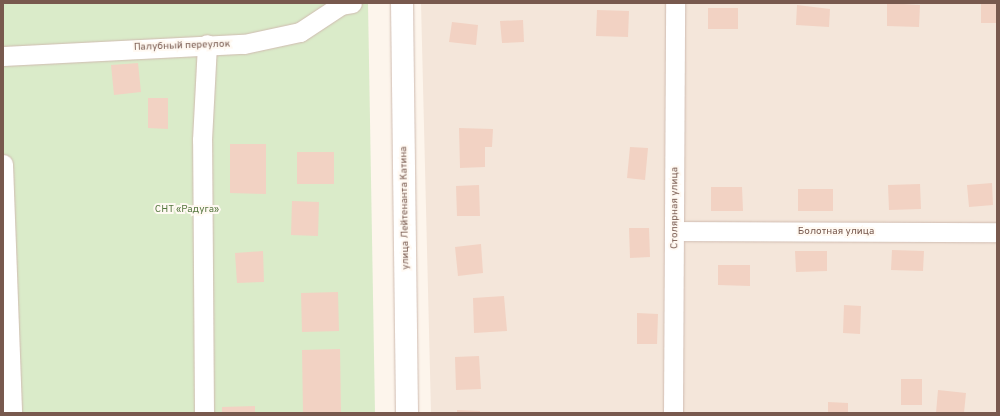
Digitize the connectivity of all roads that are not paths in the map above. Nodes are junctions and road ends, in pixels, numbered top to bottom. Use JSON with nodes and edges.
{"nodes":[{"id":1,"x":352,"y":3,"type":"edge"},
{"id":2,"x":402,"y":3,"type":"edge"},
{"id":3,"x":675,"y":3,"type":"edge"},
{"id":4,"x":207,"y":44,"type":"junction"},
{"id":5,"x":3,"y":56,"type":"edge"},
{"id":6,"x":3,"y":164,"type":"edge"},
{"id":7,"x":675,"y":231,"type":"junction"},
{"id":8,"x":997,"y":232,"type":"edge"},
{"id":9,"x":12,"y":413,"type":"edge"},
{"id":10,"x":204,"y":413,"type":"edge"},
{"id":11,"x":407,"y":413,"type":"edge"},
{"id":12,"x":673,"y":413,"type":"edge"}],
"edges":[{"from":1,"to":4,"type":"street","name":"Палубный переулок"},
{"from":2,"to":11,"type":"street","name":"улица Лейтенанта Катина"},
{"from":3,"to":7,"type":"street","name":"Столярная улица"},
{"from":4,"to":5,"type":"street","name":"Палубный переулок"},
{"from":4,"to":10,"type":"street"},
{"from":6,"to":9,"type":"street"},
{"from":7,"to":8,"type":"street","name":"Болотная улица"},
{"from":7,"to":12,"type":"street","name":"Столярная улица"}]}
